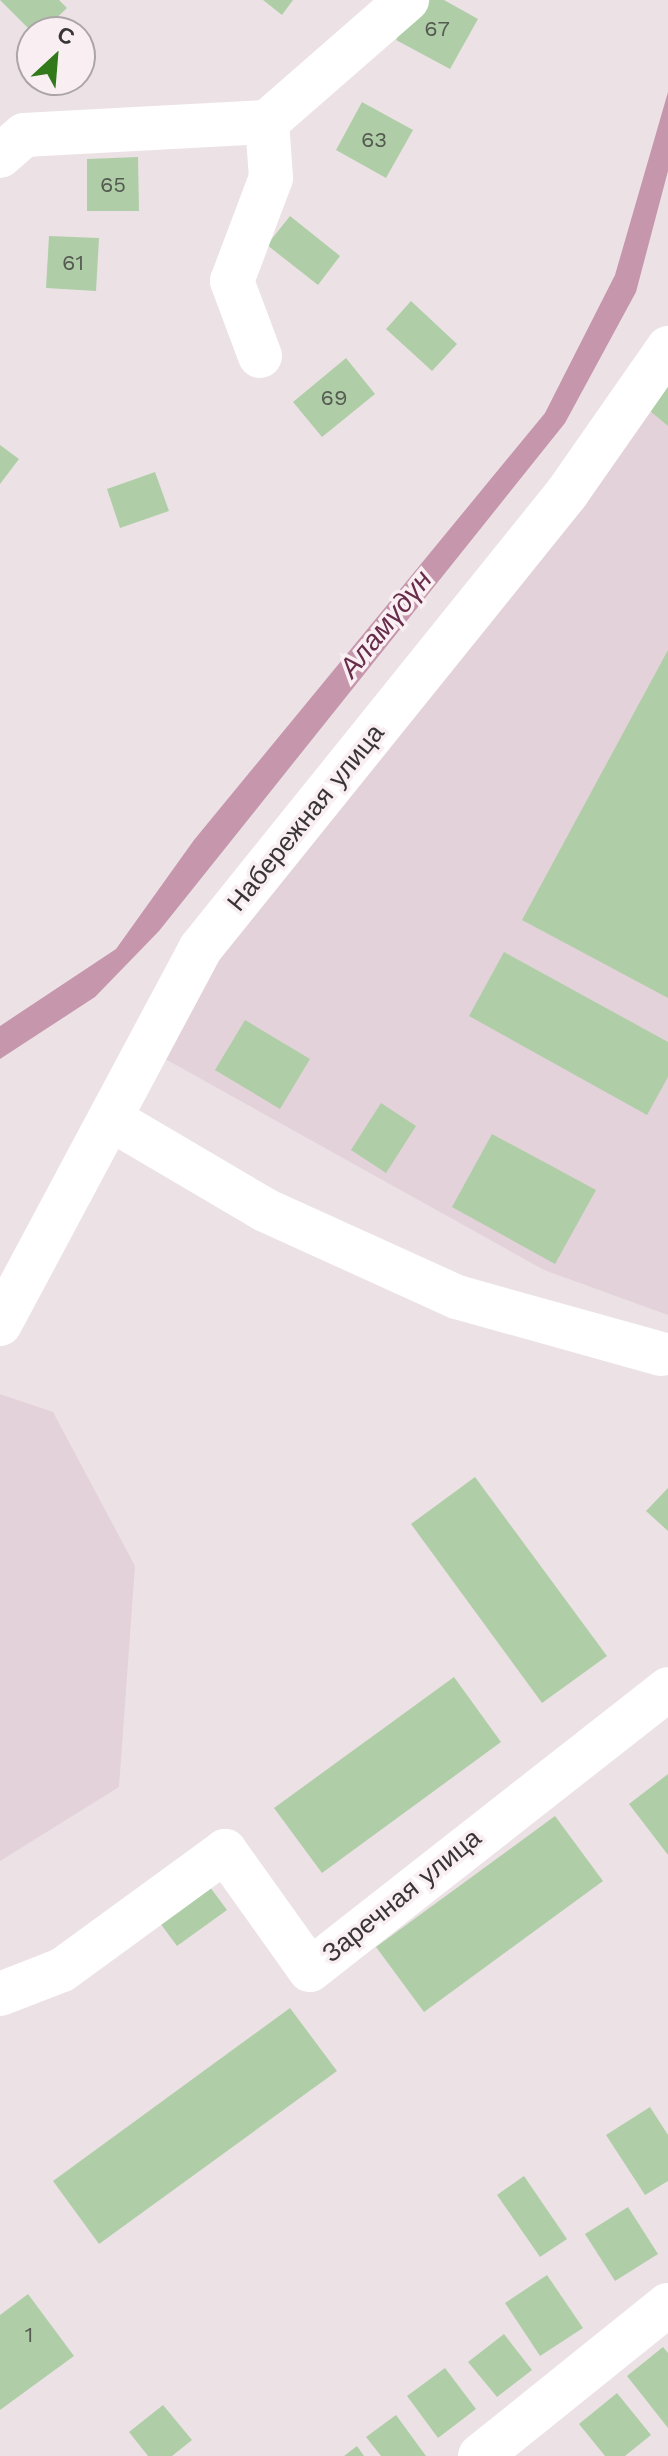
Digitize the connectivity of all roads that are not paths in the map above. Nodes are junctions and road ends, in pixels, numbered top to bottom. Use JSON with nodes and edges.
{"nodes":[{"id":1,"x":407,"y":0,"type":"edge"},
{"id":2,"x":267,"y":122,"type":"junction"},
{"id":3,"x":0,"y":156,"type":"edge"},
{"id":4,"x":668,"y":348,"type":"edge"},
{"id":5,"x":260,"y":356,"type":"dead end"},
{"id":6,"x":114,"y":1121,"type":"junction"},
{"id":7,"x":0,"y":1324,"type":"edge"},
{"id":8,"x":661,"y":1354,"type":"dead end"},
{"id":9,"x":668,"y":1689,"type":"edge"},
{"id":10,"x":0,"y":1994,"type":"edge"},
{"id":11,"x":668,"y":2305,"type":"edge"},
{"id":12,"x":480,"y":2456,"type":"edge"}],
"edges":[{"from":1,"to":2,"type":"street"},
{"from":2,"to":3,"type":"street"},
{"from":2,"to":5,"type":"street"},
{"from":4,"to":6,"type":"street","name":"Набережная улица"},
{"from":6,"to":7,"type":"street","name":"Набережная улица"},
{"from":6,"to":8,"type":"street"},
{"from":9,"to":10,"type":"street","name":"Заречная улица"},
{"from":11,"to":12,"type":"street"}]}
